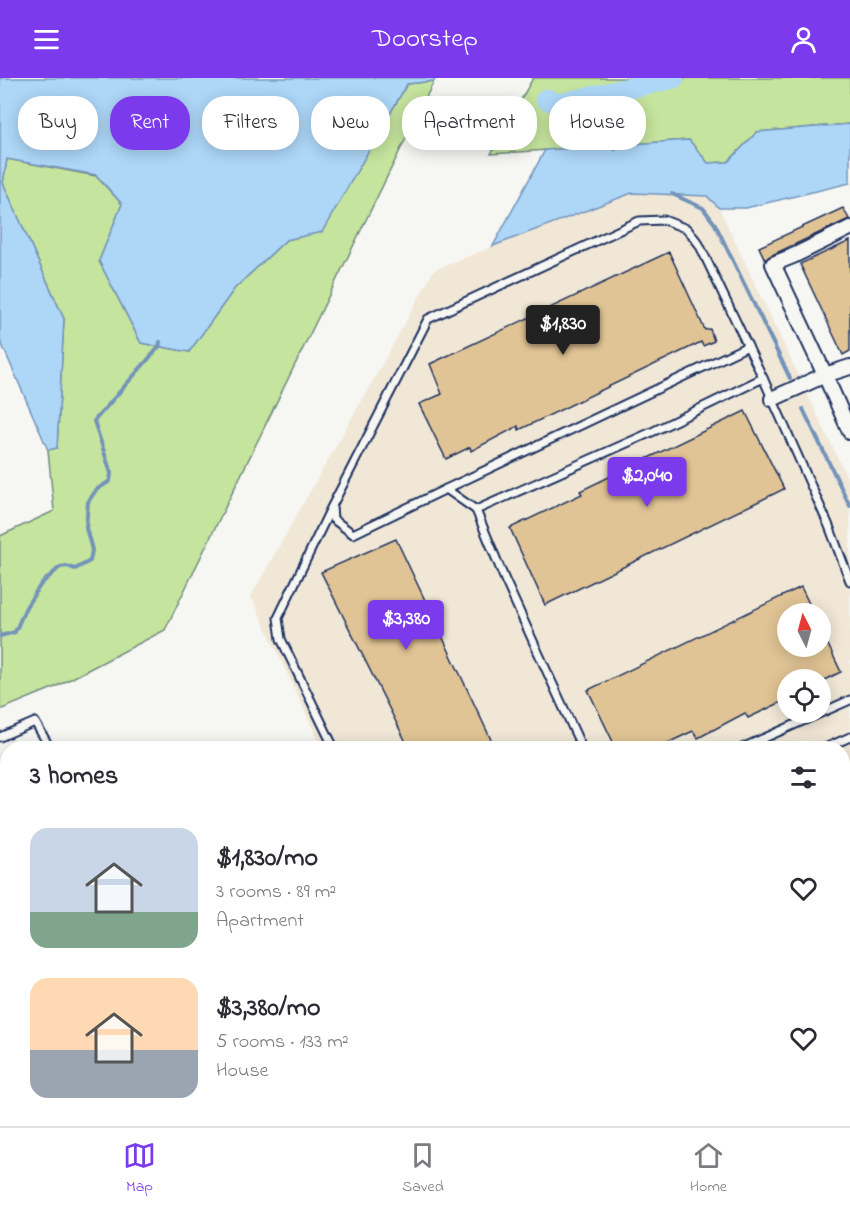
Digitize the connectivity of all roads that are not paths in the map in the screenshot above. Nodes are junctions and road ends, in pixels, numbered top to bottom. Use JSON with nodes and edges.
{"nodes":[{"id":1,"x":850,"y":228,"type":"edge"},
{"id":2,"x":748,"y":346,"type":"junction"},
{"id":3,"x":850,"y":368,"type":"edge"},
{"id":4,"x":825,"y":375,"type":"junction"},
{"id":5,"x":763,"y":378,"type":"junction"},
{"id":6,"x":772,"y":399,"type":"junction"},
{"id":7,"x":847,"y":416,"type":"edge"},
{"id":8,"x":850,"y":432,"type":"edge"},
{"id":9,"x":446,"y":489,"type":"junction"},
{"id":10,"x":332,"y":506,"type":"junction"},
{"id":11,"x":476,"y":510,"type":"junction"},
{"id":12,"x":850,"y":581,"type":"edge"},
{"id":13,"x":850,"y":700,"type":"edge"},
{"id":14,"x":0,"y":737,"type":"edge"},
{"id":15,"x":46,"y":741,"type":"edge"},
{"id":16,"x":331,"y":741,"type":"edge"},
{"id":17,"x":579,"y":741,"type":"edge"},
{"id":18,"x":758,"y":741,"type":"edge"}],
"edges":[{"from":1,"to":4,"type":"street"},
{"from":2,"to":5,"type":"lane"},
{"from":2,"to":9,"type":"lane"},
{"from":2,"to":10,"type":"lane"},
{"from":3,"to":4,"type":"street"},
{"from":4,"to":6,"type":"street"},
{"from":4,"to":7,"type":"street"},
{"from":5,"to":6,"type":"lane"},
{"from":5,"to":11,"type":"lane"},
{"from":6,"to":12,"type":"lane"},
{"from":7,"to":8,"type":"street"},
{"from":9,"to":10,"type":"lane"},
{"from":9,"to":11,"type":"lane"},
{"from":10,"to":16,"type":"lane"},
{"from":11,"to":17,"type":"lane"},
{"from":13,"to":18,"type":"lane"},
{"from":14,"to":15,"type":"lane"}]}
